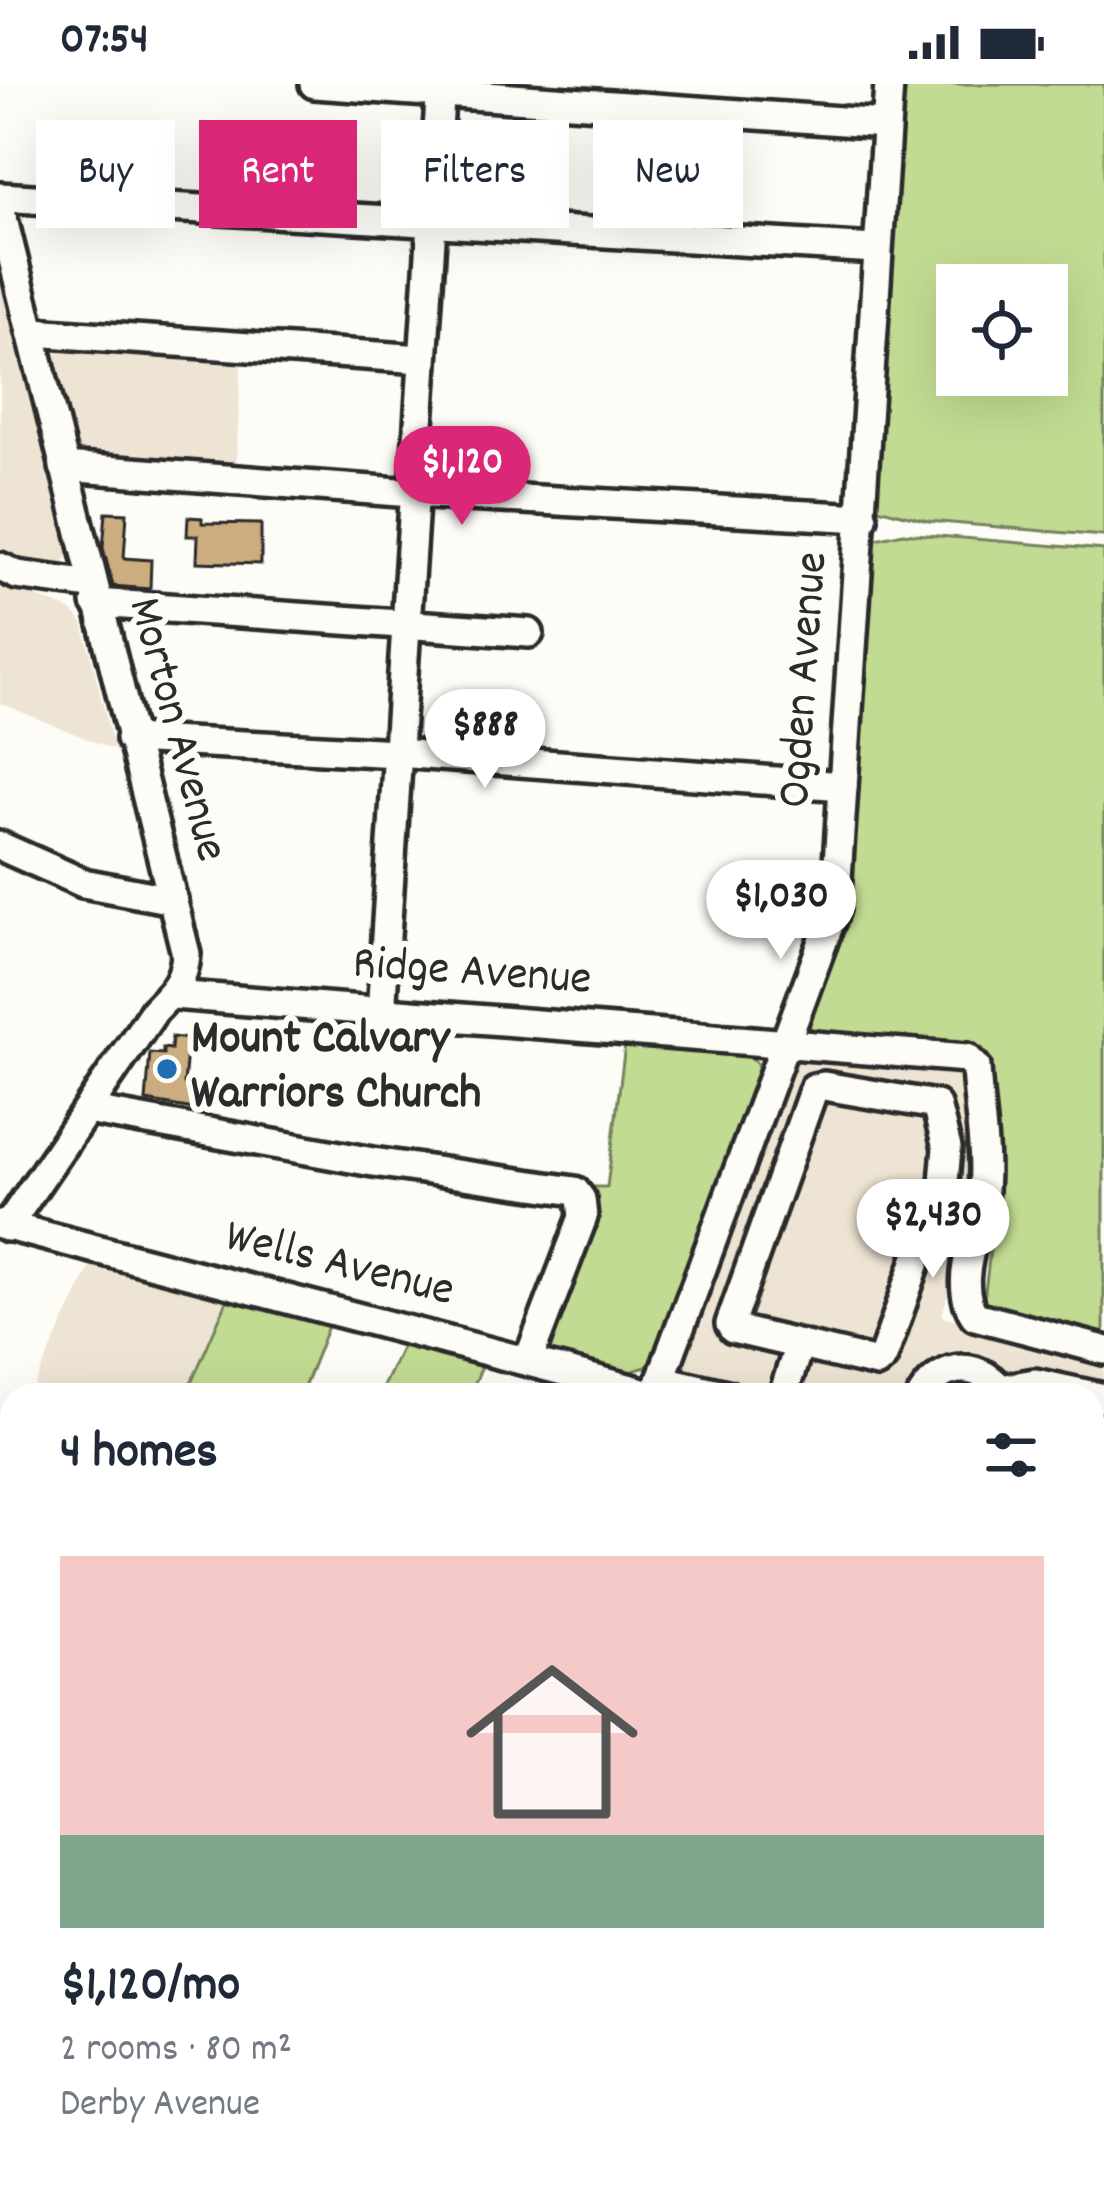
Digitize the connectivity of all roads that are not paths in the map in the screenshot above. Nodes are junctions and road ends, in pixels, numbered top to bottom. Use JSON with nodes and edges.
{"nodes":[{"id":1,"x":314,"y":84,"type":"edge"},
{"id":2,"x":889,"y":84,"type":"edge"},
{"id":3,"x":440,"y":88,"type":"edge"},
{"id":4,"x":438,"y":120,"type":"edge"},
{"id":5,"x":886,"y":124,"type":"junction"},
{"id":6,"x":0,"y":197,"type":"edge"},
{"id":7,"x":0,"y":207,"type":"edge"},
{"id":8,"x":381,"y":222,"type":"edge"},
{"id":9,"x":430,"y":228,"type":"edge"},
{"id":10,"x":486,"y":228,"type":"edge"},
{"id":11,"x":876,"y":249,"type":"junction"},
{"id":12,"x":10,"y":276,"type":"edge"},
{"id":13,"x":32,"y":332,"type":"junction"},
{"id":14,"x":422,"y":359,"type":"junction"},
{"id":15,"x":64,"y":467,"type":"junction"},
{"id":16,"x":412,"y":494,"type":"junction"},
{"id":17,"x":863,"y":518,"type":"junction"},
{"id":18,"x":0,"y":566,"type":"edge"},
{"id":19,"x":93,"y":594,"type":"junction"},
{"id":20,"x":405,"y":623,"type":"junction"},
{"id":21,"x":529,"y":633,"type":"dead end"},
{"id":22,"x":130,"y":739,"type":"junction"},
{"id":23,"x":397,"y":753,"type":"junction"},
{"id":24,"x":843,"y":786,"type":"junction"},
{"id":25,"x":0,"y":846,"type":"edge"},
{"id":26,"x":173,"y":900,"type":"junction"},
{"id":27,"x":173,"y":995,"type":"junction"},
{"id":28,"x":381,"y":1014,"type":"junction"},
{"id":29,"x":785,"y":1041,"type":"junction"},
{"id":30,"x":87,"y":1110,"type":"junction"},
{"id":31,"x":4,"y":1226,"type":"edge"},
{"id":32,"x":799,"y":1346,"type":"junction"},
{"id":33,"x":1104,"y":1350,"type":"edge"},
{"id":34,"x":528,"y":1361,"type":"junction"},
{"id":35,"x":627,"y":1383,"type":"edge"},
{"id":36,"x":661,"y":1383,"type":"edge"},
{"id":37,"x":787,"y":1383,"type":"edge"},
{"id":38,"x":930,"y":1383,"type":"edge"},
{"id":39,"x":994,"y":1383,"type":"edge"}],
"edges":[{"from":1,"to":3,"type":"street"},
{"from":2,"to":5,"type":"street","name":"Ogden Avenue"},
{"from":3,"to":4,"type":"street"},
{"from":3,"to":5,"type":"street"},
{"from":5,"to":11,"type":"street","name":"Ogden Avenue"},
{"from":6,"to":8,"type":"street"},
{"from":7,"to":12,"type":"street","name":"Morton Avenue"},
{"from":9,"to":14,"type":"street"},
{"from":10,"to":11,"type":"street"},
{"from":11,"to":17,"type":"street","name":"Ogden Avenue"},
{"from":12,"to":13,"type":"street","name":"Morton Avenue"},
{"from":13,"to":14,"type":"street"},
{"from":13,"to":15,"type":"street","name":"Morton Avenue"},
{"from":14,"to":16,"type":"street"},
{"from":15,"to":16,"type":"street"},
{"from":15,"to":19,"type":"street","name":"Morton Avenue"},
{"from":16,"to":17,"type":"street"},
{"from":16,"to":20,"type":"street"},
{"from":17,"to":24,"type":"street","name":"Ogden Avenue"},
{"from":18,"to":19,"type":"street"},
{"from":19,"to":20,"type":"street"},
{"from":19,"to":22,"type":"street","name":"Morton Avenue"},
{"from":20,"to":21,"type":"street"},
{"from":20,"to":23,"type":"street"},
{"from":22,"to":23,"type":"street"},
{"from":22,"to":26,"type":"street","name":"Morton Avenue"},
{"from":23,"to":24,"type":"street"},
{"from":23,"to":28,"type":"street"},
{"from":24,"to":29,"type":"street","name":"Ogden Avenue"},
{"from":25,"to":26,"type":"street"},
{"from":26,"to":27,"type":"street","name":"Morton Avenue"},
{"from":27,"to":28,"type":"street","name":"Ridge Avenue"},
{"from":27,"to":30,"type":"street"},
{"from":28,"to":29,"type":"street","name":"Ridge Avenue"},
{"from":29,"to":33,"type":"street","name":"Ridge Avenue"},
{"from":29,"to":36,"type":"street","name":"Ogden Avenue"},
{"from":30,"to":31,"type":"street"},
{"from":30,"to":34,"type":"street"},
{"from":31,"to":34,"type":"street","name":"Wells Avenue"},
{"from":32,"to":32,"type":"street"},
{"from":32,"to":37,"type":"street"},
{"from":34,"to":35,"type":"street","name":"Wells Avenue"},
{"from":38,"to":39,"type":"street"}]}
